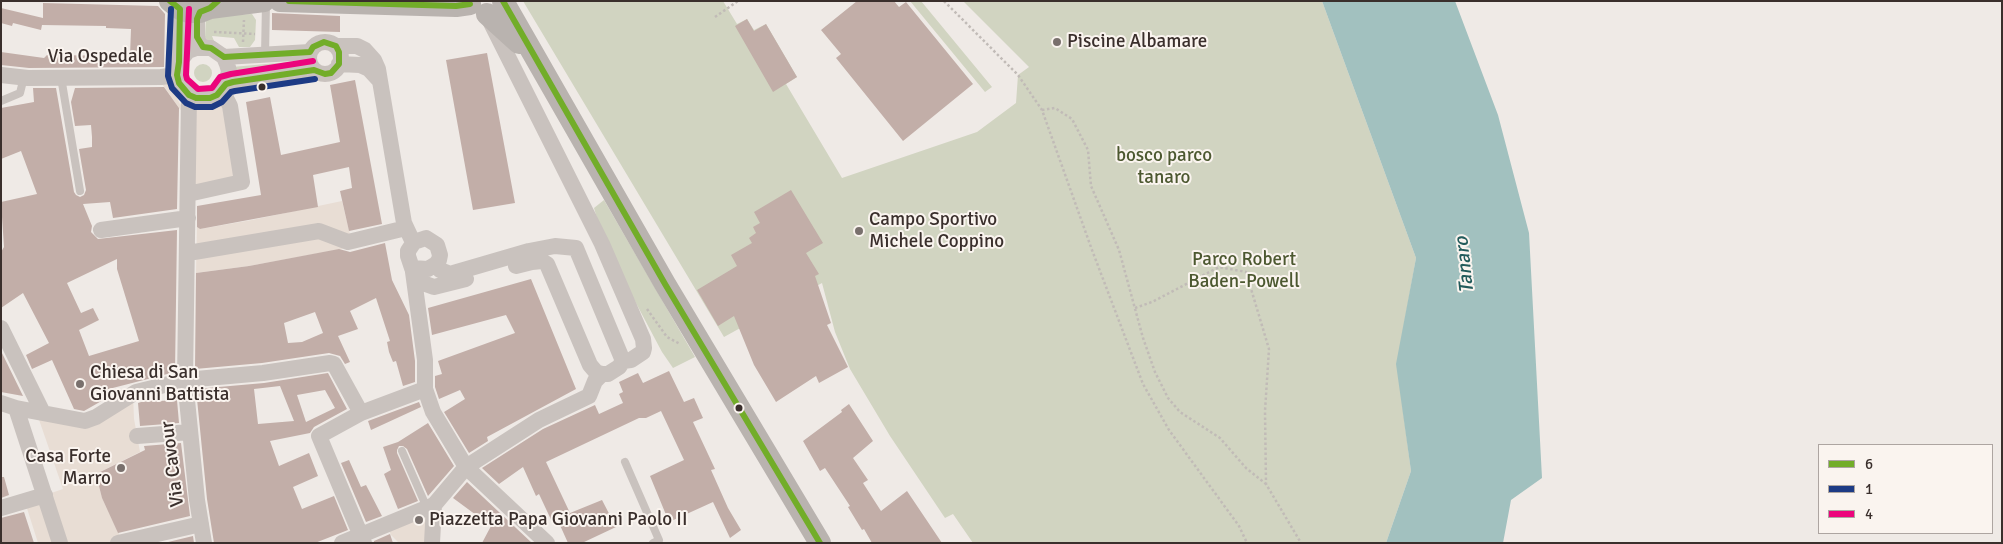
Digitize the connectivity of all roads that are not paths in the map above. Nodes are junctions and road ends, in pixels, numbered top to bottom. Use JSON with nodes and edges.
{"nodes":[{"id":1,"x":265,"y":1,"type":"edge"},
{"id":2,"x":280,"y":1,"type":"edge"},
{"id":3,"x":360,"y":3,"type":"edge"},
{"id":4,"x":486,"y":4,"type":"edge"},
{"id":5,"x":197,"y":16,"type":"edge"},
{"id":6,"x":336,"y":46,"type":"junction"},
{"id":7,"x":310,"y":52,"type":"junction"},
{"id":8,"x":266,"y":55,"type":"junction"},
{"id":9,"x":224,"y":57,"type":"junction"},
{"id":10,"x":340,"y":64,"type":"junction"},
{"id":11,"x":178,"y":69,"type":"junction"},
{"id":12,"x":314,"y":70,"type":"junction"},
{"id":13,"x":1,"y":75,"type":"edge"},
{"id":14,"x":24,"y":77,"type":"junction"},
{"id":15,"x":61,"y":77,"type":"junction"},
{"id":16,"x":380,"y":81,"type":"junction"},
{"id":17,"x":224,"y":87,"type":"junction"},
{"id":18,"x":189,"y":95,"type":"junction"},
{"id":19,"x":1,"y":101,"type":"edge"},
{"id":20,"x":80,"y":191,"type":"dead end"},
{"id":21,"x":188,"y":194,"type":"junction"},
{"id":22,"x":188,"y":218,"type":"junction"},
{"id":23,"x":101,"y":230,"type":"dead end"},
{"id":24,"x":410,"y":235,"type":"junction"},
{"id":25,"x":188,"y":253,"type":"junction"},
{"id":26,"x":436,"y":264,"type":"junction"},
{"id":27,"x":412,"y":268,"type":"junction"},
{"id":28,"x":1,"y":328,"type":"edge"},
{"id":29,"x":623,"y":361,"type":"junction"},
{"id":30,"x":602,"y":374,"type":"junction"},
{"id":31,"x":184,"y":380,"type":"junction"},
{"id":32,"x":425,"y":389,"type":"junction"},
{"id":33,"x":8,"y":405,"type":"edge"},
{"id":34,"x":42,"y":412,"type":"junction"},
{"id":35,"x":361,"y":413,"type":"junction"},
{"id":36,"x":190,"y":432,"type":"junction"},
{"id":37,"x":136,"y":436,"type":"dead end"},
{"id":38,"x":402,"y":451,"type":"dead end"},
{"id":39,"x":625,"y":462,"type":"dead end"},
{"id":40,"x":466,"y":467,"type":"junction"},
{"id":41,"x":45,"y":495,"type":"junction"},
{"id":42,"x":430,"y":507,"type":"junction"},
{"id":43,"x":1,"y":508,"type":"edge"},
{"id":44,"x":201,"y":524,"type":"junction"},
{"id":45,"x":362,"y":538,"type":"edge"},
{"id":46,"x":432,"y":538,"type":"edge"},
{"id":47,"x":125,"y":542,"type":"edge"},
{"id":48,"x":60,"y":543,"type":"edge"},
{"id":49,"x":204,"y":543,"type":"edge"},
{"id":50,"x":342,"y":543,"type":"edge"},
{"id":51,"x":447,"y":543,"type":"edge"},
{"id":52,"x":547,"y":543,"type":"edge"},
{"id":53,"x":653,"y":543,"type":"edge"},
{"id":54,"x":820,"y":543,"type":"edge"}],
"edges":[{"from":1,"to":5,"type":"main road"},
{"from":1,"to":8,"type":"lane"},
{"from":2,"to":3,"type":"main road"},
{"from":3,"to":4,"type":"main road"},
{"from":4,"to":29,"type":"street"},
{"from":4,"to":54,"type":"main road"},
{"from":5,"to":9,"type":"street"},
{"from":5,"to":11,"type":"street"},
{"from":5,"to":11,"type":"street"},
{"from":6,"to":7,"type":"street"},
{"from":6,"to":10,"type":"street"},
{"from":6,"to":16,"type":"street"},
{"from":7,"to":8,"type":"street"},
{"from":7,"to":12,"type":"street"},
{"from":8,"to":9,"type":"street"},
{"from":9,"to":17,"type":"street"},
{"from":10,"to":12,"type":"street"},
{"from":10,"to":16,"type":"street"},
{"from":11,"to":15,"type":"street","name":"Via Ospedale"},
{"from":11,"to":18,"type":"street"},
{"from":12,"to":17,"type":"street"},
{"from":13,"to":14,"type":"street","name":"Via Ospedale"},
{"from":14,"to":15,"type":"street","name":"Via Ospedale"},
{"from":14,"to":19,"type":"lane","name":"Via Ospedale"},
{"from":15,"to":20,"type":"lane"},
{"from":16,"to":24,"type":"street"},
{"from":17,"to":18,"type":"street"},
{"from":17,"to":21,"type":"street"},
{"from":18,"to":21,"type":"street","name":"Via Cavour"},
{"from":21,"to":22,"type":"street","name":"Via Cavour"},
{"from":22,"to":23,"type":"street"},
{"from":22,"to":25,"type":"street","name":"Via Cavour"},
{"from":24,"to":25,"type":"street"},
{"from":24,"to":26,"type":"street"},
{"from":24,"to":27,"type":"street"},
{"from":25,"to":31,"type":"street","name":"Via Cavour"},
{"from":26,"to":27,"type":"street"},
{"from":26,"to":29,"type":"street"},
{"from":27,"to":30,"type":"street"},
{"from":27,"to":32,"type":"street"},
{"from":28,"to":34,"type":"street"},
{"from":29,"to":30,"type":"street"},
{"from":30,"to":40,"type":"street"},
{"from":31,"to":34,"type":"street"},
{"from":31,"to":35,"type":"street"},
{"from":31,"to":36,"type":"street","name":"Via Cavour"},
{"from":32,"to":35,"type":"street"},
{"from":32,"to":40,"type":"street"},
{"from":33,"to":34,"type":"street"},
{"from":33,"to":41,"type":"street"},
{"from":35,"to":45,"type":"street"},
{"from":36,"to":37,"type":"street"},
{"from":36,"to":44,"type":"street","name":"Via Cavour"},
{"from":38,"to":42,"type":"lane"},
{"from":39,"to":53,"type":"lane"},
{"from":40,"to":42,"type":"street"},
{"from":40,"to":52,"type":"street"},
{"from":41,"to":43,"type":"street"},
{"from":41,"to":48,"type":"street"},
{"from":42,"to":45,"type":"street"},
{"from":42,"to":46,"type":"street"},
{"from":44,"to":47,"type":"street"},
{"from":44,"to":49,"type":"street","name":"Via Cavour"},
{"from":45,"to":50,"type":"street"},
{"from":46,"to":51,"type":"street"}]}
